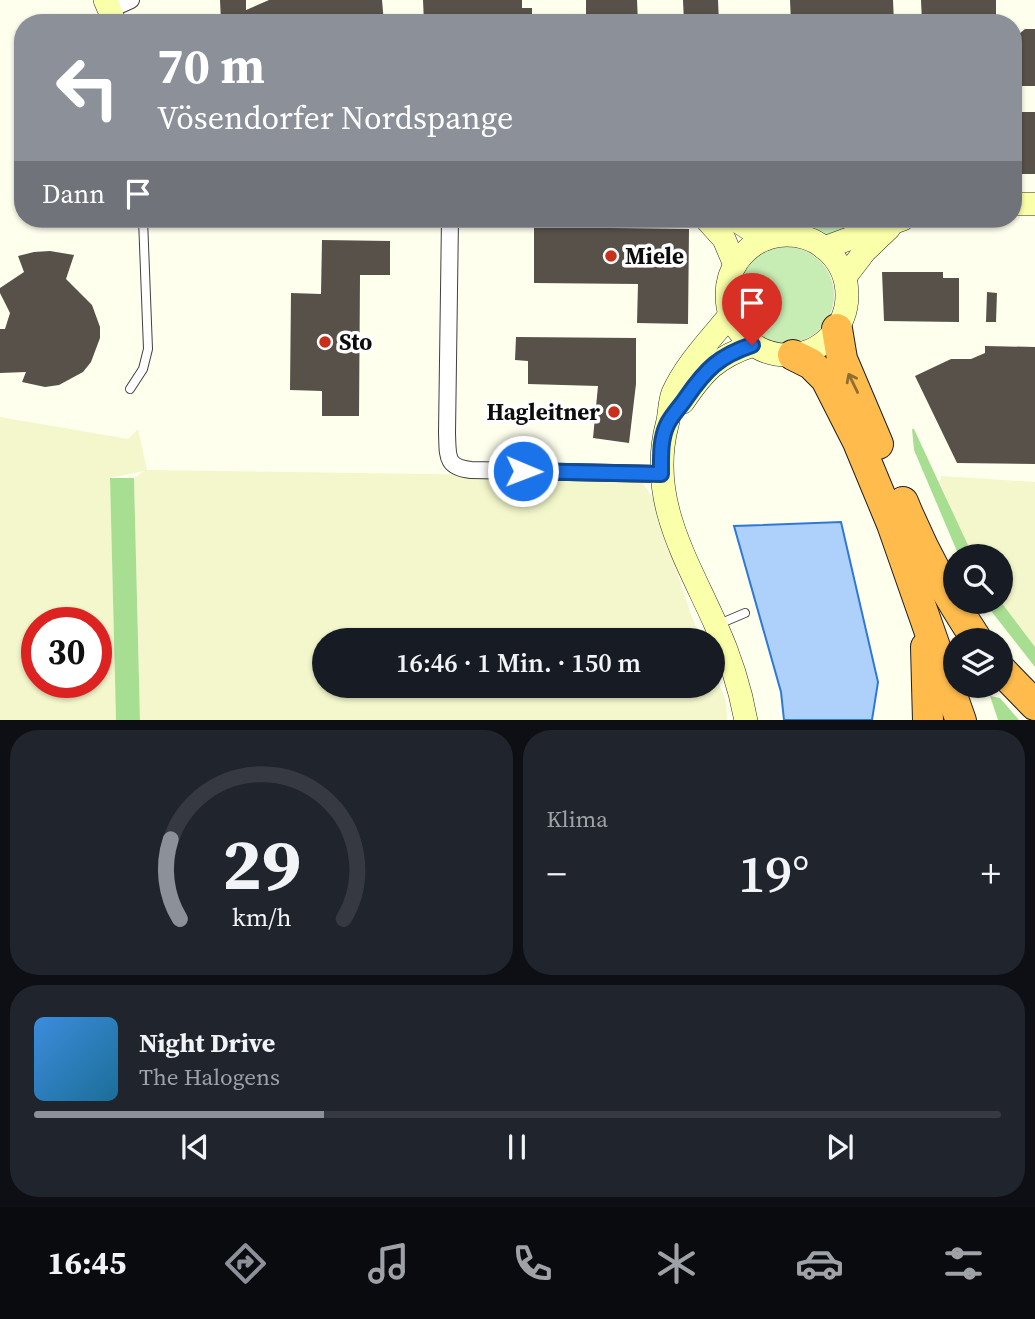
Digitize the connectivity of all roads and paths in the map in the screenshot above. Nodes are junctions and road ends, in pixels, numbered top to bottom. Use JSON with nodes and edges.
{"nodes":[{"id":1,"x":131,"y":0,"type":"edge"},
{"id":2,"x":110,"y":11,"type":"edge"},
{"id":3,"x":143,"y":228,"type":"edge"},
{"id":4,"x":450,"y":228,"type":"edge"},
{"id":5,"x":714,"y":228,"type":"edge"},
{"id":6,"x":748,"y":228,"type":"edge"},
{"id":7,"x":879,"y":228,"type":"edge"},
{"id":8,"x":891,"y":228,"type":"edge"},
{"id":9,"x":765,"y":239,"type":"junction"},
{"id":10,"x":824,"y":248,"type":"junction"},
{"id":11,"x":735,"y":265,"type":"junction"},
{"id":12,"x":845,"y":277,"type":"junction"},
{"id":13,"x":730,"y":315,"type":"junction"},
{"id":14,"x":837,"y":329,"type":"junction"},
{"id":15,"x":752,"y":345,"type":"junction"},
{"id":16,"x":793,"y":355,"type":"junction"},
{"id":17,"x":130,"y":389,"type":"dead end"},
{"id":18,"x":667,"y":424,"type":"junction"},
{"id":19,"x":661,"y":474,"type":"junction"},
{"id":20,"x":911,"y":522,"type":"junction"},
{"id":21,"x":917,"y":592,"type":"junction"},
{"id":22,"x":745,"y":613,"type":"dead end"},
{"id":23,"x":716,"y":626,"type":"junction"},
{"id":24,"x":948,"y":628,"type":"edge"},
{"id":25,"x":969,"y":628,"type":"edge"},
{"id":26,"x":1013,"y":682,"type":"edge"},
{"id":27,"x":973,"y":698,"type":"edge"},
{"id":28,"x":1035,"y":705,"type":"edge"},
{"id":29,"x":746,"y":720,"type":"edge"},
{"id":30,"x":928,"y":720,"type":"edge"},
{"id":31,"x":961,"y":720,"type":"edge"},
{"id":32,"x":981,"y":720,"type":"edge"}],
"edges":[{"from":1,"to":2,"type":"street"},
{"from":3,"to":17,"type":"lane"},
{"from":4,"to":19,"type":"street"},
{"from":5,"to":11,"type":"main road"},
{"from":6,"to":9,"type":"main road"},
{"from":7,"to":10,"type":"main road"},
{"from":8,"to":12,"type":"main road"},
{"from":9,"to":10,"type":"main road"},
{"from":9,"to":11,"type":"main road"},
{"from":10,"to":12,"type":"main road"},
{"from":11,"to":13,"type":"main road"},
{"from":12,"to":14,"type":"main road"},
{"from":13,"to":15,"type":"main road"},
{"from":13,"to":18,"type":"main road"},
{"from":14,"to":16,"type":"main road"},
{"from":20,"to":14,"type":"highway","one_way":true},
{"from":15,"to":16,"type":"main road"},
{"from":15,"to":18,"type":"main road"},
{"from":16,"to":21,"type":"highway"},
{"from":18,"to":19,"type":"main road"},
{"from":19,"to":23,"type":"main road"},
{"from":20,"to":24,"type":"highway"},
{"from":20,"to":25,"type":"highway"},
{"from":21,"to":30,"type":"highway"},
{"from":21,"to":31,"type":"highway"},
{"from":22,"to":23,"type":"lane"},
{"from":23,"to":29,"type":"main road"},
{"from":26,"to":28,"type":"highway"},
{"from":27,"to":32,"type":"highway"}]}
